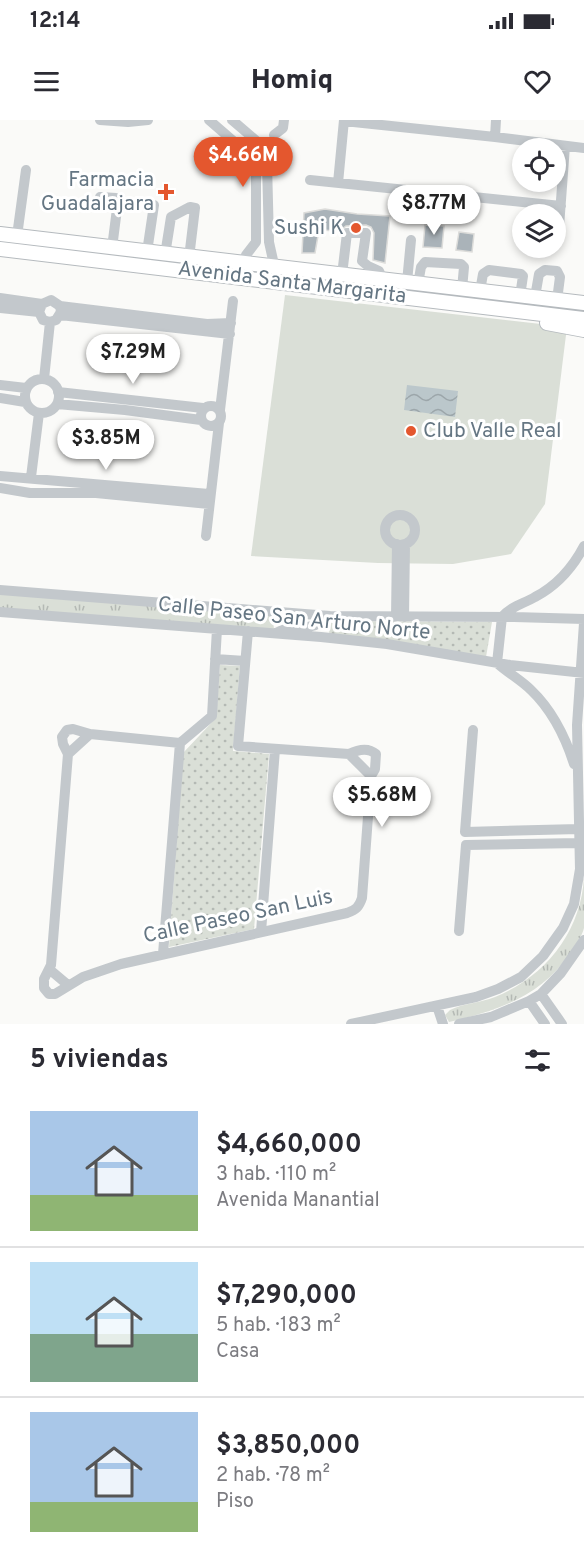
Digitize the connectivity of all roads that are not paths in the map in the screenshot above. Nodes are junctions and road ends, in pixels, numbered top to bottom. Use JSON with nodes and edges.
{"nodes":[{"id":1,"x":100,"y":120,"type":"edge"},
{"id":2,"x":148,"y":120,"type":"edge"},
{"id":3,"x":209,"y":120,"type":"edge"},
{"id":4,"x":232,"y":120,"type":"edge"},
{"id":5,"x":284,"y":120,"type":"edge"},
{"id":6,"x":496,"y":120,"type":"edge"},
{"id":7,"x":344,"y":121,"type":"edge"},
{"id":8,"x":411,"y":124,"type":"edge"},
{"id":9,"x":274,"y":135,"type":"dead end"},
{"id":10,"x":495,"y":136,"type":"junction"},
{"id":11,"x":512,"y":138,"type":"edge"},
{"id":12,"x":566,"y":146,"type":"edge"},
{"id":13,"x":584,"y":148,"type":"edge"},
{"id":14,"x":26,"y":170,"type":"dead end"},
{"id":15,"x":310,"y":180,"type":"dead end"},
{"id":16,"x":262,"y":181,"type":"junction"},
{"id":17,"x":338,"y":183,"type":"junction"},
{"id":18,"x":100,"y":196,"type":"dead end"},
{"id":19,"x":542,"y":204,"type":"edge"},
{"id":20,"x":154,"y":205,"type":"dead end"},
{"id":21,"x":0,"y":234,"type":"edge"},
{"id":22,"x":17,"y":236,"type":"junction"},
{"id":23,"x":411,"y":240,"type":"dead end"},
{"id":24,"x":112,"y":248,"type":"junction"},
{"id":25,"x":0,"y":249,"type":"edge"},
{"id":26,"x":165,"y":255,"type":"junction"},
{"id":27,"x":194,"y":258,"type":"junction"},
{"id":28,"x":146,"y":259,"type":"junction"},
{"id":29,"x":243,"y":264,"type":"junction"},
{"id":30,"x":273,"y":267,"type":"junction"},
{"id":31,"x":220,"y":274,"type":"junction"},
{"id":32,"x":342,"y":275,"type":"junction"},
{"id":33,"x":383,"y":280,"type":"junction"},
{"id":34,"x":412,"y":283,"type":"junction"},
{"id":35,"x":462,"y":289,"type":"junction"},
{"id":36,"x":480,"y":291,"type":"junction"},
{"id":37,"x":520,"y":296,"type":"junction"},
{"id":38,"x":535,"y":297,"type":"junction"},
{"id":39,"x":0,"y":298,"type":"edge"},
{"id":40,"x":557,"y":300,"type":"junction"},
{"id":41,"x":233,"y":301,"type":"dead end"},
{"id":42,"x":584,"y":303,"type":"edge"},
{"id":43,"x":487,"y":307,"type":"junction"},
{"id":44,"x":0,"y":308,"type":"edge"},
{"id":45,"x":40,"y":308,"type":"junction"},
{"id":46,"x":60,"y":311,"type":"junction"},
{"id":47,"x":584,"y":319,"type":"edge"},
{"id":48,"x":50,"y":322,"type":"junction"},
{"id":49,"x":230,"y":328,"type":"junction"},
{"id":50,"x":584,"y":330,"type":"edge"},
{"id":51,"x":44,"y":379,"type":"junction"},
{"id":52,"x":0,"y":385,"type":"edge"},
{"id":53,"x":26,"y":388,"type":"junction"},
{"id":54,"x":58,"y":392,"type":"junction"},
{"id":55,"x":0,"y":398,"type":"edge"},
{"id":56,"x":25,"y":402,"type":"junction"},
{"id":57,"x":57,"y":404,"type":"junction"},
{"id":58,"x":125,"y":404,"type":"junction"},
{"id":59,"x":203,"y":408,"type":"junction"},
{"id":60,"x":220,"y":410,"type":"junction"},
{"id":61,"x":39,"y":413,"type":"junction"},
{"id":62,"x":201,"y":420,"type":"junction"},
{"id":63,"x":219,"y":423,"type":"junction"},
{"id":64,"x":0,"y":476,"type":"edge"},
{"id":65,"x":20,"y":477,"type":"junction"},
{"id":66,"x":31,"y":477,"type":"junction"},
{"id":67,"x":44,"y":479,"type":"junction"},
{"id":68,"x":0,"y":488,"type":"edge"},
{"id":69,"x":112,"y":490,"type":"junction"},
{"id":70,"x":18,"y":491,"type":"junction"},
{"id":71,"x":43,"y":493,"type":"junction"},
{"id":72,"x":209,"y":499,"type":"junction"},
{"id":73,"x":206,"y":536,"type":"dead end"},
{"id":74,"x":401,"y":544,"type":"dead end"},
{"id":75,"x":584,"y":546,"type":"edge"},
{"id":76,"x":0,"y":590,"type":"edge"},
{"id":77,"x":0,"y":612,"type":"edge"},
{"id":78,"x":320,"y":615,"type":"junction"},
{"id":79,"x":400,"y":617,"type":"junction"},
{"id":80,"x":502,"y":617,"type":"junction"},
{"id":81,"x":584,"y":621,"type":"edge"},
{"id":82,"x":217,"y":629,"type":"junction"},
{"id":83,"x":248,"y":631,"type":"junction"},
{"id":84,"x":275,"y":633,"type":"junction"},
{"id":85,"x":215,"y":659,"type":"junction"},
{"id":86,"x":245,"y":660,"type":"junction"},
{"id":87,"x":498,"y":663,"type":"junction"},
{"id":88,"x":582,"y":672,"type":"edge"},
{"id":89,"x":473,"y":730,"type":"dead end"},
{"id":90,"x":90,"y":735,"type":"junction"},
{"id":91,"x":180,"y":743,"type":"junction"},
{"id":92,"x":275,"y":749,"type":"junction"},
{"id":93,"x":69,"y":754,"type":"junction"},
{"id":94,"x":349,"y":754,"type":"junction"},
{"id":95,"x":577,"y":773,"type":"junction"},
{"id":96,"x":371,"y":776,"type":"junction"},
{"id":97,"x":579,"y":830,"type":"junction"},
{"id":98,"x":579,"y":843,"type":"junction"},
{"id":99,"x":459,"y":931,"type":"dead end"},
{"id":100,"x":261,"y":932,"type":"junction"},
{"id":101,"x":584,"y":940,"type":"edge"},
{"id":102,"x":163,"y":954,"type":"junction"},
{"id":103,"x":49,"y":969,"type":"junction"},
{"id":104,"x":68,"y":985,"type":"junction"},
{"id":105,"x":541,"y":994,"type":"junction"},
{"id":106,"x":529,"y":1001,"type":"junction"},
{"id":107,"x":437,"y":1006,"type":"junction"},
{"id":108,"x":351,"y":1024,"type":"edge"},
{"id":109,"x":443,"y":1024,"type":"edge"},
{"id":110,"x":459,"y":1024,"type":"edge"},
{"id":111,"x":545,"y":1024,"type":"edge"},
{"id":112,"x":562,"y":1024,"type":"edge"}],
"edges":[{"from":1,"to":2,"type":"street"},
{"from":3,"to":16,"type":"street"},
{"from":4,"to":16,"type":"street"},
{"from":5,"to":9,"type":"street"},
{"from":6,"to":10,"type":"street"},
{"from":7,"to":8,"type":"street"},
{"from":7,"to":17,"type":"street"},
{"from":8,"to":10,"type":"street"},
{"from":10,"to":11,"type":"street"},
{"from":12,"to":13,"type":"street"},
{"from":14,"to":22,"type":"street"},
{"from":15,"to":17,"type":"street"},
{"from":16,"to":29,"type":"street"},
{"from":16,"to":30,"type":"street"},
{"from":17,"to":19,"type":"street"},
{"from":18,"to":24,"type":"street"},
{"from":20,"to":28,"type":"street"},
{"from":21,"to":22,"type":"main road","name":"Avenida Santa Margarita"},
{"from":22,"to":24,"type":"main road","name":"Avenida Santa Margarita"},
{"from":23,"to":34,"type":"street"},
{"from":24,"to":28,"type":"main road","name":"Avenida Santa Margarita"},
{"from":25,"to":28,"type":"main road","name":"Avenida Santa Margarita"},
{"from":26,"to":27,"type":"main road","name":"Avenida Santa Margarita"},
{"from":26,"to":27,"type":"street"},
{"from":26,"to":28,"type":"main road","name":"Avenida Santa Margarita"},
{"from":27,"to":28,"type":"main road"},
{"from":27,"to":29,"type":"main road","name":"Avenida Santa Margarita"},
{"from":28,"to":31,"type":"main road","name":"Avenida Santa Margarita"},
{"from":29,"to":30,"type":"main road","name":"Avenida Santa Margarita"},
{"from":30,"to":31,"type":"main road"},
{"from":30,"to":32,"type":"main road","name":"Avenida Santa Margarita"},
{"from":31,"to":43,"type":"main road","name":"Avenida Santa Margarita"},
{"from":32,"to":33,"type":"main road","name":"Avenida Santa Margarita"},
{"from":32,"to":33,"type":"street"},
{"from":33,"to":34,"type":"main road","name":"Avenida Santa Margarita"},
{"from":34,"to":35,"type":"main road","name":"Avenida Santa Margarita"},
{"from":34,"to":35,"type":"street"},
{"from":35,"to":36,"type":"main road","name":"Avenida Santa Margarita"},
{"from":36,"to":37,"type":"main road","name":"Avenida Santa Margarita"},
{"from":36,"to":37,"type":"street"},
{"from":37,"to":38,"type":"main road","name":"Avenida Santa Margarita"},
{"from":37,"to":43,"type":"main road"},
{"from":38,"to":40,"type":"main road","name":"Avenida Santa Margarita"},
{"from":38,"to":40,"type":"street"},
{"from":39,"to":45,"type":"street"},
{"from":40,"to":42,"type":"main road","name":"Avenida Santa Margarita"},
{"from":41,"to":49,"type":"street"},
{"from":43,"to":47,"type":"main road","name":"Avenida Santa Margarita"},
{"from":43,"to":50,"type":"main road"},
{"from":44,"to":45,"type":"street"},
{"from":45,"to":46,"type":"street"},
{"from":45,"to":48,"type":"street"},
{"from":46,"to":48,"type":"street"},
{"from":46,"to":49,"type":"street"},
{"from":48,"to":51,"type":"street"},
{"from":49,"to":60,"type":"street"},
{"from":51,"to":53,"type":"street"},
{"from":51,"to":54,"type":"street"},
{"from":52,"to":53,"type":"street"},
{"from":53,"to":56,"type":"street"},
{"from":54,"to":57,"type":"street"},
{"from":54,"to":58,"type":"street"},
{"from":55,"to":56,"type":"street"},
{"from":56,"to":61,"type":"street"},
{"from":57,"to":58,"type":"street"},
{"from":57,"to":61,"type":"street"},
{"from":58,"to":59,"type":"street"},
{"from":58,"to":62,"type":"street"},
{"from":59,"to":60,"type":"street"},
{"from":59,"to":62,"type":"street"},
{"from":60,"to":63,"type":"street"},
{"from":61,"to":66,"type":"street"},
{"from":62,"to":63,"type":"street"},
{"from":63,"to":72,"type":"street"},
{"from":64,"to":65,"type":"street"},
{"from":65,"to":66,"type":"street"},
{"from":65,"to":70,"type":"street"},
{"from":66,"to":67,"type":"street"},
{"from":67,"to":69,"type":"street"},
{"from":67,"to":71,"type":"street"},
{"from":68,"to":70,"type":"street"},
{"from":69,"to":71,"type":"street"},
{"from":69,"to":72,"type":"street"},
{"from":70,"to":71,"type":"street"},
{"from":72,"to":73,"type":"street"},
{"from":74,"to":79,"type":"street"},
{"from":75,"to":80,"type":"street"},
{"from":76,"to":78,"type":"street","name":"Calle Paseo San Arturo Norte"},
{"from":77,"to":82,"type":"street","name":"Calle Paseo San Arturo Norte"},
{"from":78,"to":79,"type":"street","name":"Calle Paseo San Arturo Norte"},
{"from":78,"to":84,"type":"street"},
{"from":79,"to":80,"type":"street","name":"Calle Paseo San Arturo Norte"},
{"from":80,"to":81,"type":"street","name":"Calle Paseo San Arturo Norte"},
{"from":80,"to":87,"type":"street"},
{"from":81,"to":88,"type":"street"},
{"from":82,"to":83,"type":"street","name":"Calle Paseo San Arturo Norte"},
{"from":82,"to":85,"type":"street"},
{"from":83,"to":84,"type":"street","name":"Calle Paseo San Arturo Norte"},
{"from":83,"to":86,"type":"street","name":"Calle Paseo San Luis"},
{"from":84,"to":87,"type":"street","name":"Calle Paseo San Arturo Norte"},
{"from":85,"to":86,"type":"street"},
{"from":85,"to":91,"type":"street"},
{"from":86,"to":92,"type":"street","name":"Calle Paseo San Luis"},
{"from":87,"to":88,"type":"street","name":"Calle Paseo San Arturo Norte"},
{"from":87,"to":95,"type":"street"},
{"from":88,"to":95,"type":"street"},
{"from":89,"to":97,"type":"street"},
{"from":90,"to":91,"type":"street","name":"Calle Paseo San Luis"},
{"from":90,"to":93,"type":"street"},
{"from":90,"to":93,"type":"street","name":"Calle Paseo San Luis"},
{"from":91,"to":102,"type":"street"},
{"from":92,"to":94,"type":"street","name":"Calle Paseo San Luis"},
{"from":92,"to":100,"type":"street"},
{"from":93,"to":103,"type":"street","name":"Calle Paseo San Luis"},
{"from":94,"to":96,"type":"street"},
{"from":94,"to":96,"type":"street","name":"Calle Paseo San Luis"},
{"from":95,"to":97,"type":"street"},
{"from":96,"to":100,"type":"street","name":"Calle Paseo San Luis"},
{"from":97,"to":98,"type":"street"},
{"from":98,"to":99,"type":"street"},
{"from":98,"to":107,"type":"street"},
{"from":100,"to":102,"type":"street","name":"Calle Paseo San Luis"},
{"from":101,"to":105,"type":"street"},
{"from":102,"to":104,"type":"street","name":"Calle Paseo San Luis"},
{"from":103,"to":104,"type":"street"},
{"from":103,"to":104,"type":"street","name":"Calle Paseo San Luis"},
{"from":105,"to":106,"type":"street"},
{"from":105,"to":112,"type":"street"},
{"from":106,"to":110,"type":"street"},
{"from":106,"to":111,"type":"street"},
{"from":107,"to":108,"type":"street"},
{"from":107,"to":109,"type":"street"}]}
